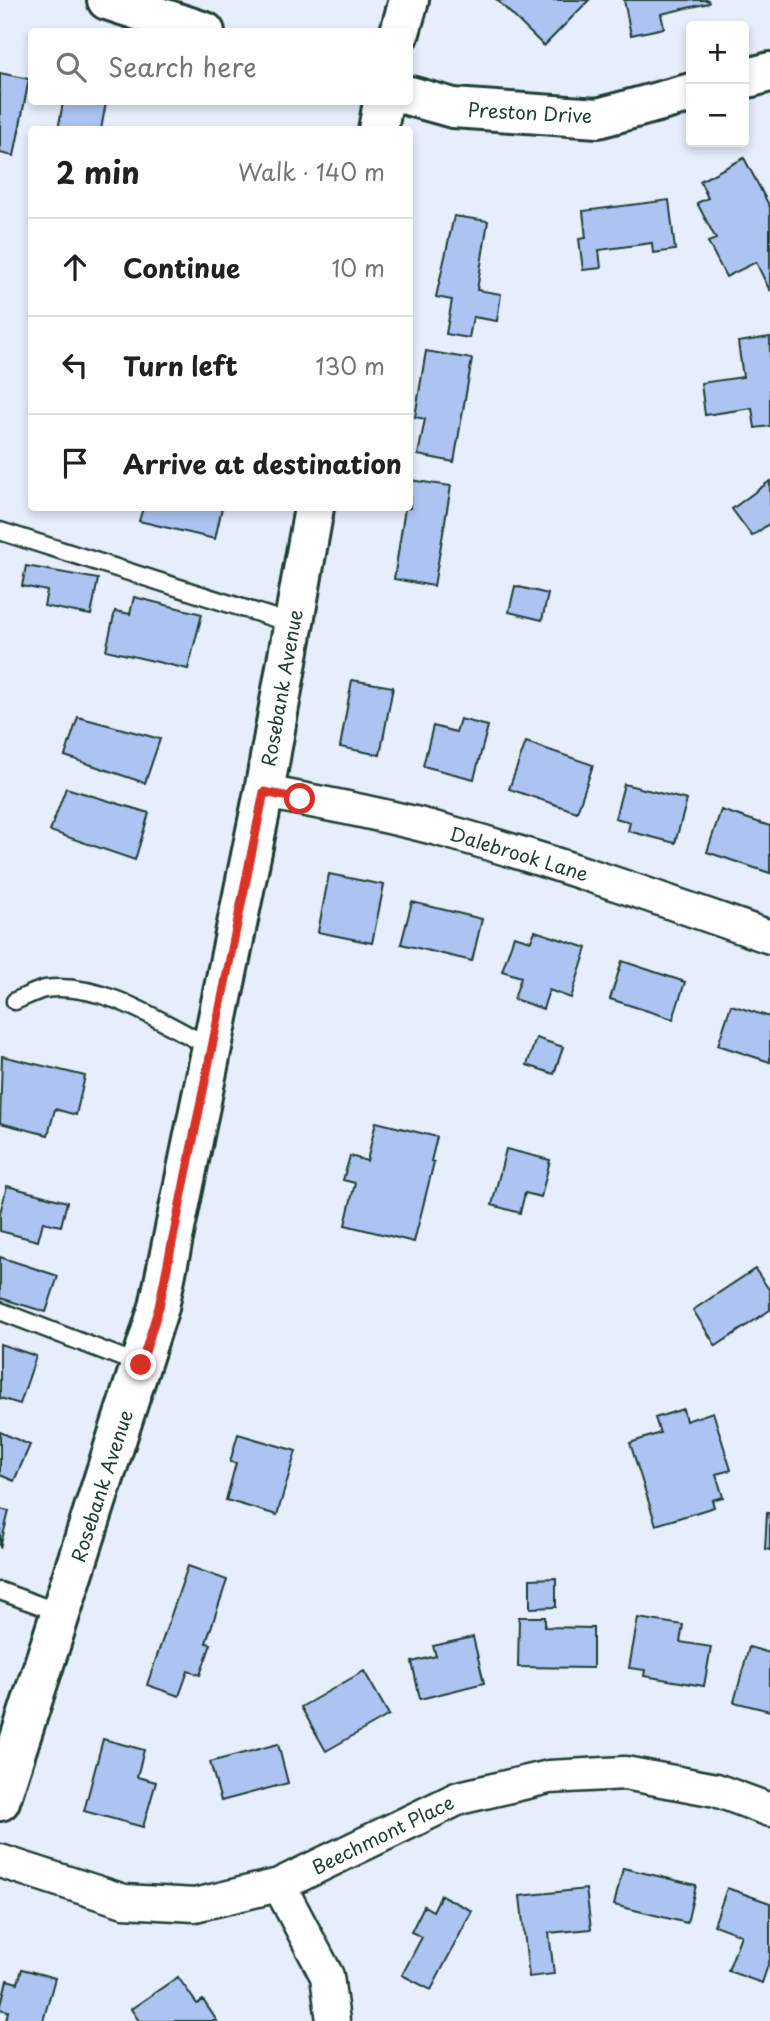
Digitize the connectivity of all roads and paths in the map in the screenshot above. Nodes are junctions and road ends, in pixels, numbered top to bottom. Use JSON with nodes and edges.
{"nodes":[{"id":1,"x":107,"y":0,"type":"edge"},
{"id":2,"x":409,"y":0,"type":"edge"},
{"id":3,"x":193,"y":28,"type":"edge"},
{"id":4,"x":401,"y":28,"type":"edge"},
{"id":5,"x":770,"y":72,"type":"edge"},
{"id":6,"x":749,"y":78,"type":"edge"},
{"id":7,"x":686,"y":94,"type":"edge"},
{"id":8,"x":413,"y":97,"type":"edge"},
{"id":9,"x":382,"y":105,"type":"edge"},
{"id":10,"x":379,"y":126,"type":"edge"},
{"id":11,"x":313,"y":511,"type":"edge"},
{"id":12,"x":0,"y":531,"type":"edge"},
{"id":13,"x":293,"y":624,"type":"junction"},
{"id":14,"x":264,"y":792,"type":"junction"},
{"id":15,"x":770,"y":937,"type":"edge"},
{"id":16,"x":15,"y":1001,"type":"dead end"},
{"id":17,"x":212,"y":1048,"type":"junction"},
{"id":18,"x":0,"y":1311,"type":"edge"},
{"id":19,"x":141,"y":1365,"type":"junction"},
{"id":20,"x":0,"y":1591,"type":"edge"},
{"id":21,"x":61,"y":1613,"type":"junction"},
{"id":22,"x":0,"y":1801,"type":"edge"},
{"id":23,"x":770,"y":1810,"type":"edge"},
{"id":24,"x":0,"y":1861,"type":"edge"},
{"id":25,"x":279,"y":1885,"type":"junction"},
{"id":26,"x":333,"y":2021,"type":"edge"}],
"edges":[{"from":1,"to":3,"type":"street"},
{"from":2,"to":4,"type":"street"},
{"from":5,"to":6,"type":"street"},
{"from":7,"to":8,"type":"street","name":"Preston Drive"},
{"from":9,"to":10,"type":"street"},
{"from":11,"to":13,"type":"street","name":"Rosebank Avenue"},
{"from":12,"to":13,"type":"lane"},
{"from":13,"to":14,"type":"street","name":"Rosebank Avenue"},
{"from":14,"to":15,"type":"street","name":"Dalebrook Lane"},
{"from":14,"to":17,"type":"street","name":"Rosebank Avenue"},
{"from":16,"to":17,"type":"lane"},
{"from":17,"to":19,"type":"street","name":"Rosebank Avenue"},
{"from":18,"to":19,"type":"lane"},
{"from":19,"to":21,"type":"street","name":"Rosebank Avenue"},
{"from":20,"to":21,"type":"lane"},
{"from":21,"to":22,"type":"street","name":"Rosebank Avenue"},
{"from":23,"to":25,"type":"street","name":"Beechmont Place"},
{"from":24,"to":25,"type":"street","name":"Beechmont Place"},
{"from":25,"to":26,"type":"street"}]}
